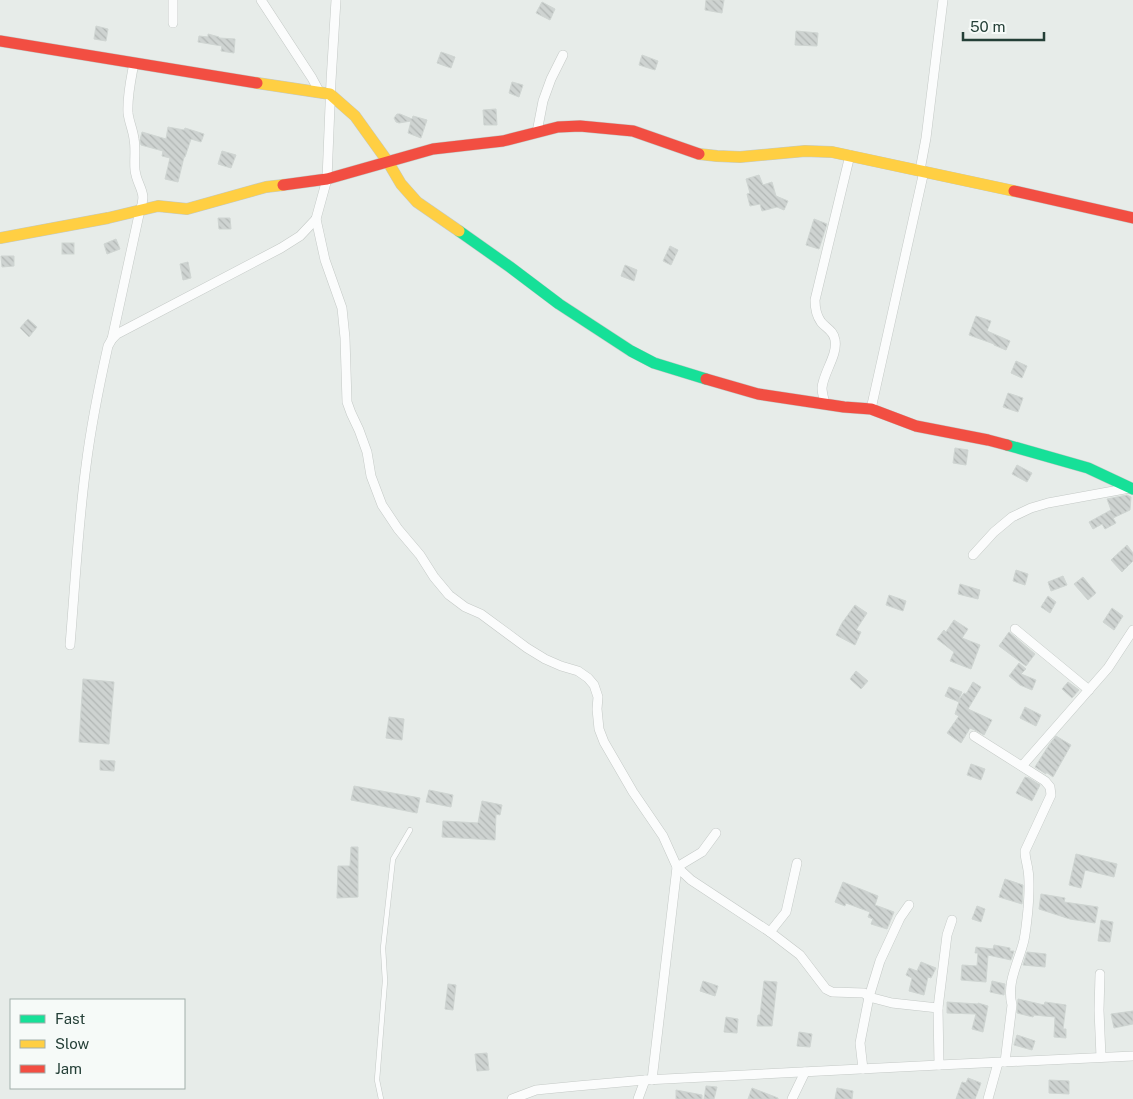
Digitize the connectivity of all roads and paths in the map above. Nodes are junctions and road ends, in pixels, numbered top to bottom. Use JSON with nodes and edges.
{"nodes":[{"id":1,"x":173,"y":0,"type":"edge"},
{"id":2,"x":261,"y":0,"type":"edge"},
{"id":3,"x":336,"y":0,"type":"edge"},
{"id":4,"x":943,"y":0,"type":"edge"},
{"id":5,"x":172,"y":23,"type":"dead end"},
{"id":6,"x":0,"y":41,"type":"edge"},
{"id":7,"x":563,"y":55,"type":"dead end"},
{"id":8,"x":134,"y":63,"type":"junction"},
{"id":9,"x":325,"y":94,"type":"junction"},
{"id":10,"x":537,"y":132,"type":"junction"},
{"id":11,"x":850,"y":155,"type":"junction"},
{"id":12,"x":388,"y":162,"type":"junction"},
{"id":13,"x":922,"y":171,"type":"junction"},
{"id":14,"x":327,"y":179,"type":"junction"},
{"id":15,"x":140,"y":210,"type":"junction"},
{"id":16,"x":1133,"y":218,"type":"edge"},
{"id":17,"x":316,"y":219,"type":"junction"},
{"id":18,"x":0,"y":238,"type":"edge"},
{"id":19,"x":112,"y":339,"type":"junction"},
{"id":20,"x":825,"y":404,"type":"junction"},
{"id":21,"x":871,"y":409,"type":"junction"},
{"id":22,"x":1132,"y":489,"type":"edge"},
{"id":23,"x":973,"y":555,"type":"dead end"},
{"id":24,"x":1014,"y":628,"type":"dead end"},
{"id":25,"x":1133,"y":630,"type":"edge"},
{"id":26,"x":70,"y":645,"type":"dead end"},
{"id":27,"x":1089,"y":690,"type":"junction"},
{"id":28,"x":974,"y":736,"type":"dead end"},
{"id":29,"x":1022,"y":766,"type":"junction"},
{"id":30,"x":410,"y":830,"type":"dead end"},
{"id":31,"x":716,"y":833,"type":"dead end"},
{"id":32,"x":797,"y":863,"type":"dead end"},
{"id":33,"x":676,"y":867,"type":"junction"},
{"id":34,"x":909,"y":905,"type":"dead end"},
{"id":35,"x":952,"y":920,"type":"dead end"},
{"id":36,"x":770,"y":932,"type":"junction"},
{"id":37,"x":1100,"y":974,"type":"dead end"},
{"id":38,"x":869,"y":996,"type":"junction"},
{"id":39,"x":938,"y":1008,"type":"junction"},
{"id":40,"x":1133,"y":1056,"type":"edge"},
{"id":41,"x":1101,"y":1057,"type":"junction"},
{"id":42,"x":1001,"y":1063,"type":"junction"},
{"id":43,"x":939,"y":1065,"type":"junction"},
{"id":44,"x":863,"y":1069,"type":"junction"},
{"id":45,"x":805,"y":1072,"type":"junction"},
{"id":46,"x":648,"y":1080,"type":"junction"},
{"id":47,"x":381,"y":1099,"type":"edge"},
{"id":48,"x":512,"y":1099,"type":"edge"},
{"id":49,"x":638,"y":1099,"type":"edge"},
{"id":50,"x":792,"y":1099,"type":"edge"},
{"id":51,"x":988,"y":1099,"type":"edge"}],
"edges":[{"from":1,"to":5,"type":"street"},
{"from":2,"to":9,"type":"street"},
{"from":3,"to":9,"type":"street"},
{"from":4,"to":13,"type":"street"},
{"from":6,"to":8,"type":"street"},
{"from":7,"to":10,"type":"street"},
{"from":8,"to":9,"type":"street"},
{"from":8,"to":15,"type":"street"},
{"from":9,"to":12,"type":"street"},
{"from":9,"to":14,"type":"street"},
{"from":10,"to":11,"type":"street"},
{"from":10,"to":12,"type":"street"},
{"from":11,"to":13,"type":"street"},
{"from":11,"to":20,"type":"street"},
{"from":12,"to":14,"type":"street"},
{"from":12,"to":20,"type":"street"},
{"from":13,"to":16,"type":"street"},
{"from":13,"to":21,"type":"street"},
{"from":14,"to":15,"type":"street"},
{"from":14,"to":17,"type":"street"},
{"from":15,"to":18,"type":"street"},
{"from":15,"to":19,"type":"street"},
{"from":17,"to":19,"type":"street"},
{"from":17,"to":33,"type":"street"},
{"from":19,"to":26,"type":"street"},
{"from":20,"to":21,"type":"street"},
{"from":21,"to":22,"type":"street"},
{"from":22,"to":23,"type":"street"},
{"from":24,"to":27,"type":"street"},
{"from":25,"to":27,"type":"street"},
{"from":27,"to":29,"type":"street"},
{"from":28,"to":29,"type":"street"},
{"from":29,"to":42,"type":"street"},
{"from":30,"to":47,"type":"lane"},
{"from":31,"to":33,"type":"street"},
{"from":32,"to":36,"type":"street"},
{"from":33,"to":36,"type":"street"},
{"from":33,"to":46,"type":"street"},
{"from":34,"to":38,"type":"street"},
{"from":35,"to":39,"type":"street"},
{"from":36,"to":38,"type":"street"},
{"from":37,"to":41,"type":"street"},
{"from":38,"to":39,"type":"street"},
{"from":38,"to":44,"type":"street"},
{"from":39,"to":43,"type":"street"},
{"from":40,"to":41,"type":"street"},
{"from":41,"to":42,"type":"street"},
{"from":42,"to":43,"type":"street"},
{"from":42,"to":51,"type":"street"},
{"from":43,"to":44,"type":"street"},
{"from":44,"to":45,"type":"street"},
{"from":45,"to":46,"type":"street"},
{"from":45,"to":50,"type":"street"},
{"from":46,"to":48,"type":"street"},
{"from":46,"to":49,"type":"street"}]}
